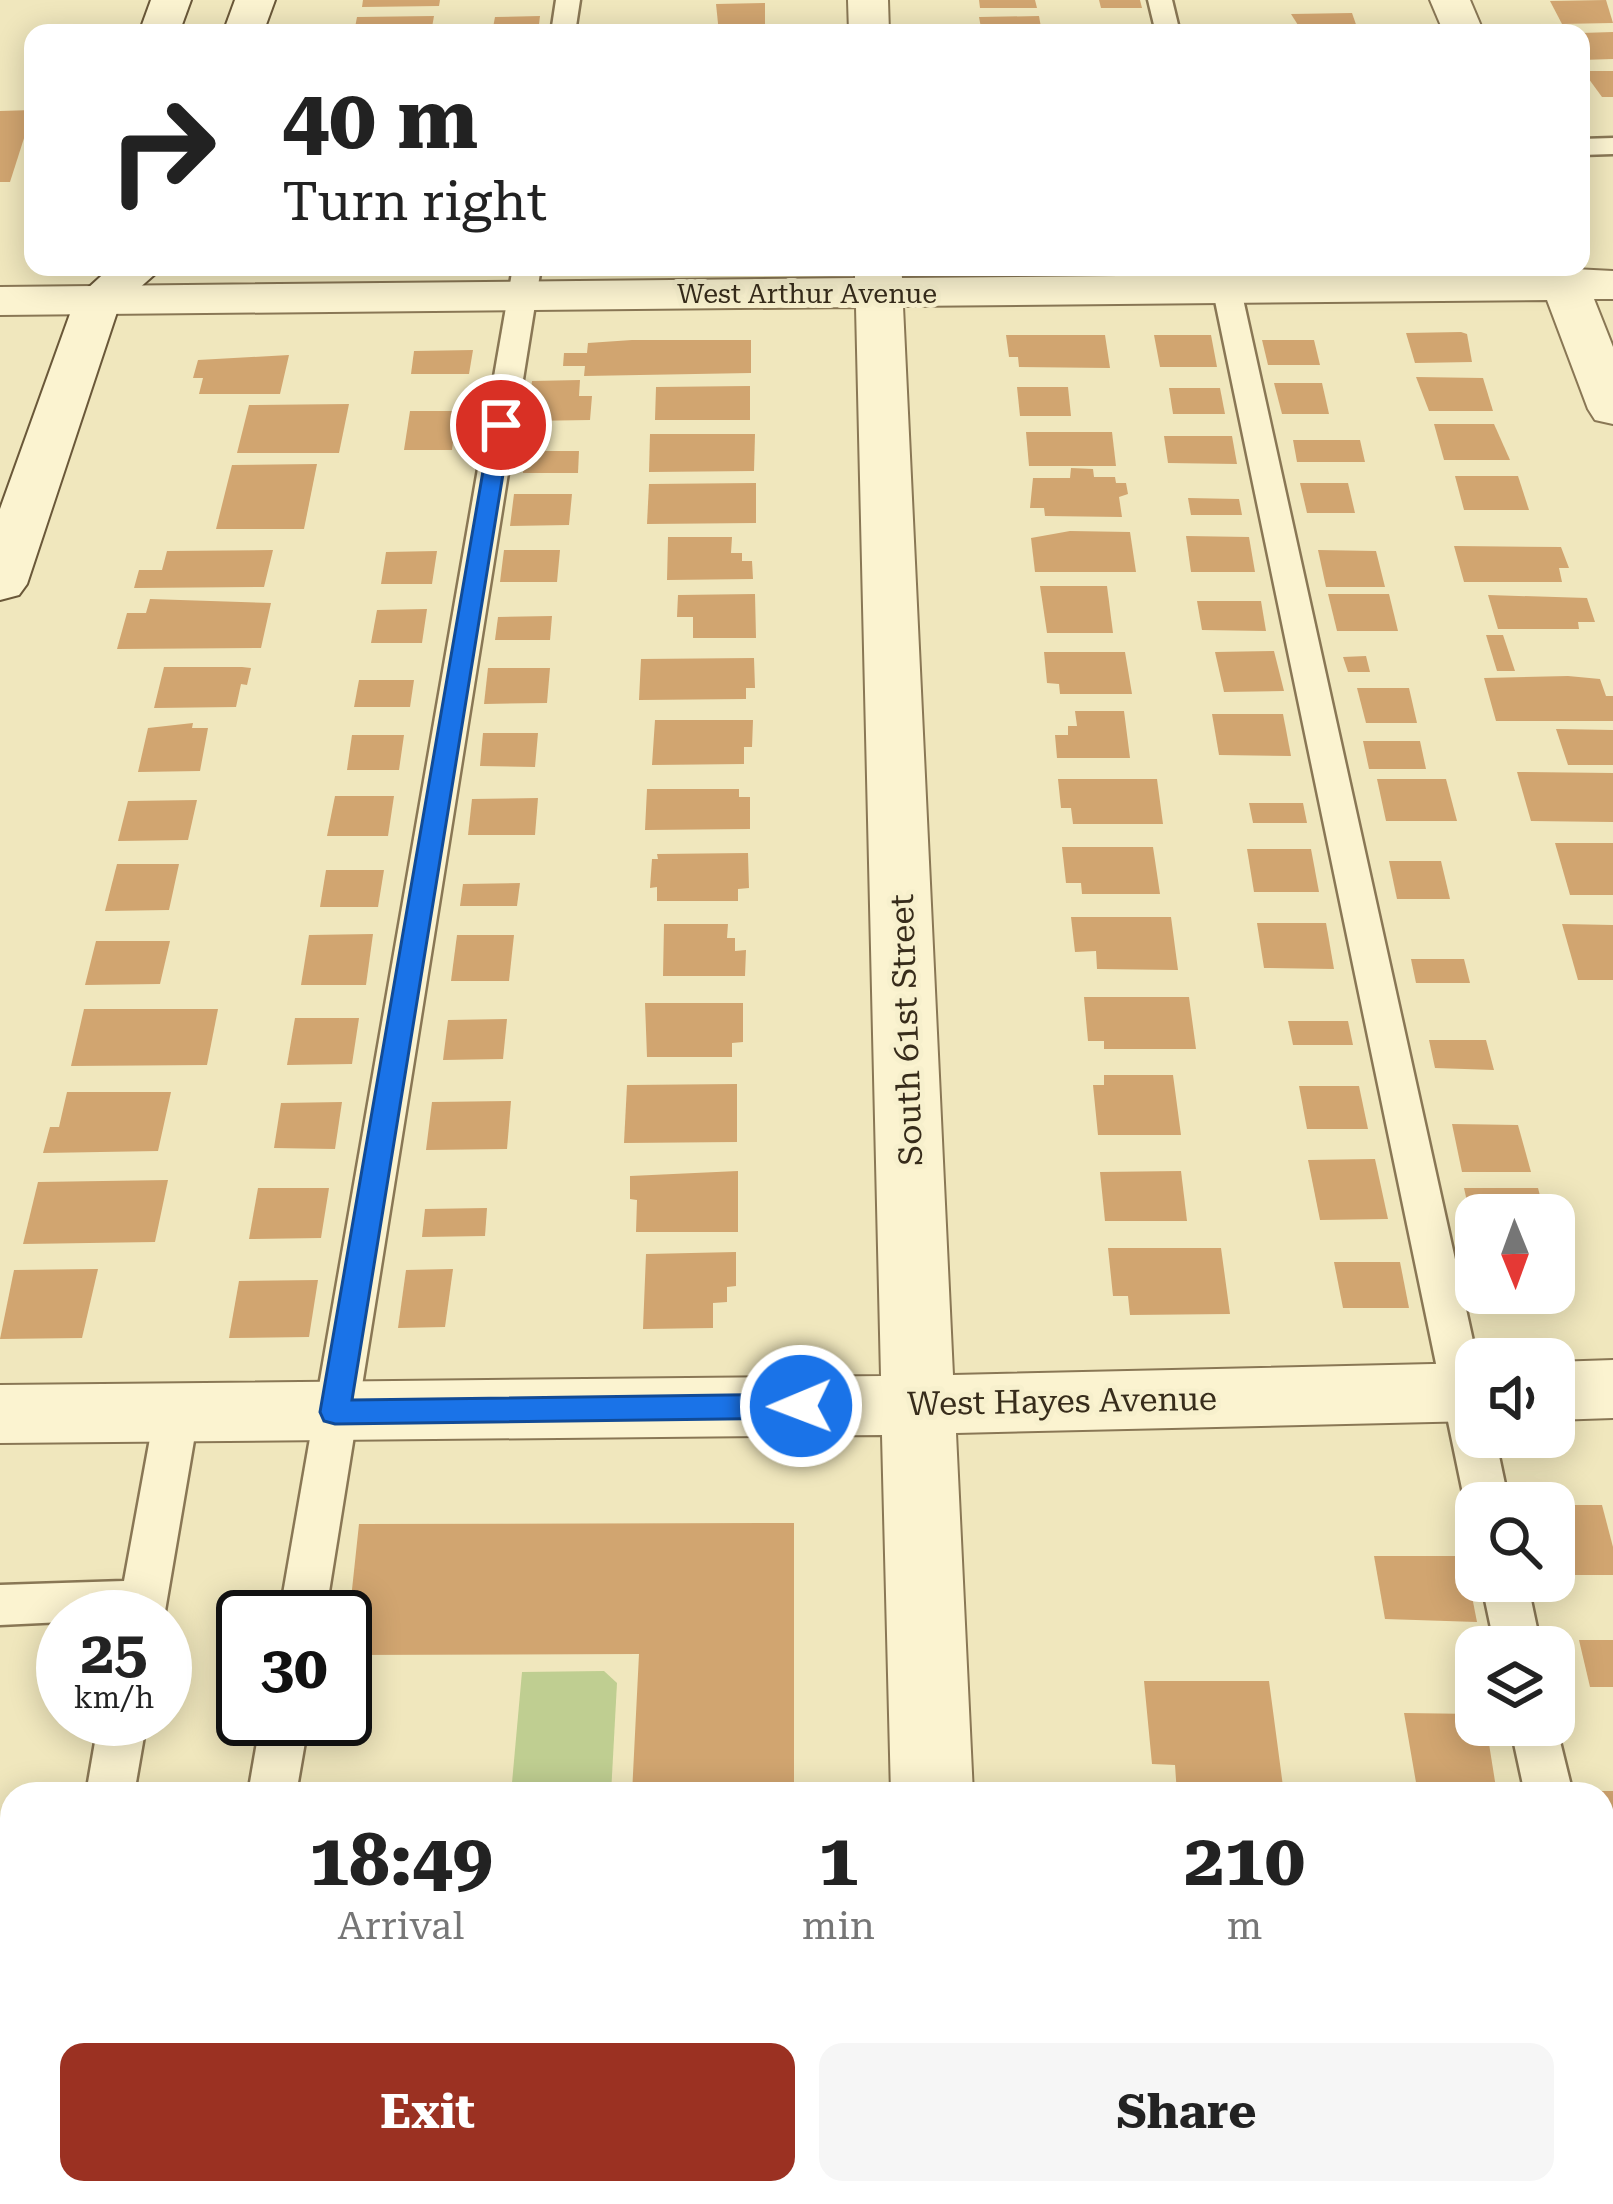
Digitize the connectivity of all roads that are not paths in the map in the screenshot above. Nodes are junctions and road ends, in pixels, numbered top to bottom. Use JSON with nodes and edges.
{"nodes":[{"id":1,"x":1562,"y":277,"type":"edge"},
{"id":2,"x":1225,"y":278,"type":"edge"},
{"id":3,"x":878,"y":280,"type":"edge"},
{"id":4,"x":525,"y":281,"type":"edge"},
{"id":5,"x":94,"y":284,"type":"edge"},
{"id":6,"x":1613,"y":285,"type":"edge"},
{"id":7,"x":0,"y":301,"type":"edge"},
{"id":8,"x":1613,"y":410,"type":"edge"},
{"id":9,"x":0,"y":584,"type":"edge"},
{"id":10,"x":1458,"y":1338,"type":"edge"},
{"id":11,"x":1575,"y":1390,"type":"edge"},
{"id":12,"x":1613,"y":1390,"type":"edge"},
{"id":13,"x":1455,"y":1392,"type":"edge"},
{"id":14,"x":920,"y":1405,"type":"junction"},
{"id":15,"x":177,"y":1411,"type":"junction"},
{"id":16,"x":335,"y":1412,"type":"junction"},
{"id":17,"x":0,"y":1414,"type":"edge"},
{"id":18,"x":145,"y":1590,"type":"edge"},
{"id":19,"x":306,"y":1590,"type":"edge"},
{"id":20,"x":0,"y":1605,"type":"edge"},
{"id":21,"x":36,"y":1606,"type":"edge"},
{"id":22,"x":118,"y":1746,"type":"edge"},
{"id":23,"x":280,"y":1746,"type":"edge"},
{"id":24,"x":1539,"y":1746,"type":"edge"},
{"id":25,"x":112,"y":1782,"type":"edge"},
{"id":26,"x":274,"y":1782,"type":"edge"},
{"id":27,"x":932,"y":1782,"type":"edge"},
{"id":28,"x":1546,"y":1782,"type":"edge"}],
"edges":[{"from":1,"to":2,"type":"street","name":"West Arthur Avenue"},
{"from":1,"to":6,"type":"street","name":"West Arthur Avenue"},
{"from":1,"to":8,"type":"street"},
{"from":2,"to":3,"type":"street","name":"West Arthur Avenue"},
{"from":2,"to":10,"type":"lane"},
{"from":3,"to":4,"type":"street","name":"West Arthur Avenue"},
{"from":3,"to":14,"type":"street","name":"South 61st Street"},
{"from":4,"to":5,"type":"street","name":"West Arthur Avenue"},
{"from":4,"to":16,"type":"lane"},
{"from":5,"to":7,"type":"street","name":"West Arthur Avenue"},
{"from":5,"to":9,"type":"street"},
{"from":11,"to":12,"type":"street"},
{"from":13,"to":14,"type":"street","name":"West Hayes Avenue"},
{"from":14,"to":16,"type":"street","name":"West Hayes Avenue"},
{"from":14,"to":27,"type":"street","name":"South 61st Street"},
{"from":15,"to":16,"type":"street","name":"West Hayes Avenue"},
{"from":15,"to":17,"type":"street","name":"West Hayes Avenue"},
{"from":15,"to":18,"type":"lane"},
{"from":16,"to":19,"type":"lane"},
{"from":20,"to":21,"type":"lane"},
{"from":22,"to":25,"type":"lane"},
{"from":23,"to":26,"type":"lane"},
{"from":24,"to":28,"type":"lane"}]}
